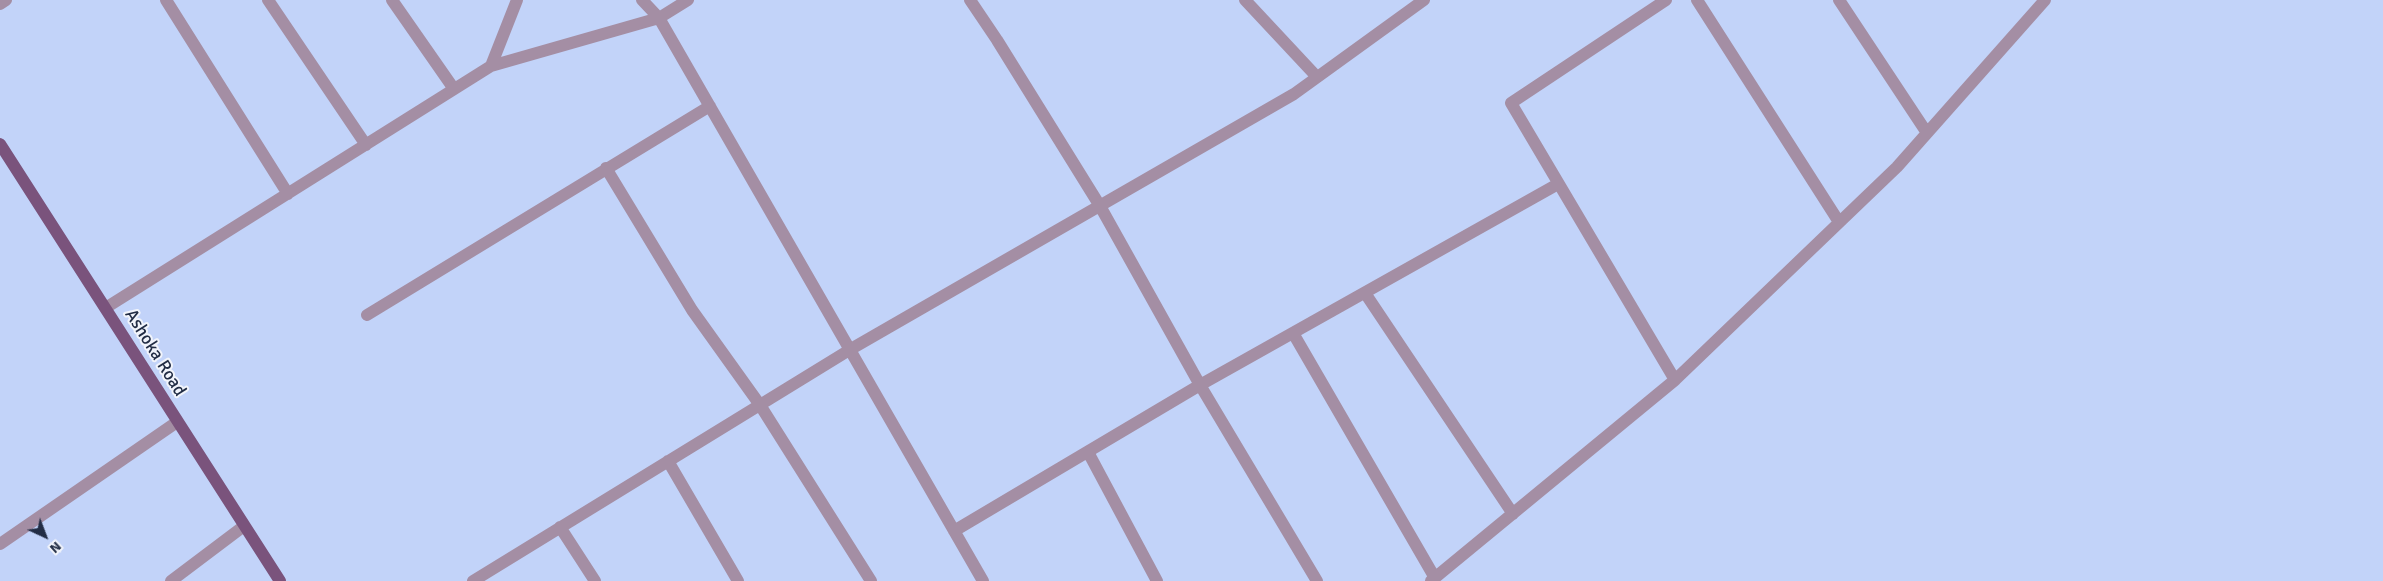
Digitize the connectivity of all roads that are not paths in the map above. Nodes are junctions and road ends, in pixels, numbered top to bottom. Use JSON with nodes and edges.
{"nodes":[{"id":1,"x":6,"y":0,"type":"edge"},
{"id":2,"x":166,"y":0,"type":"edge"},
{"id":3,"x":268,"y":0,"type":"edge"},
{"id":4,"x":392,"y":0,"type":"edge"},
{"id":5,"x":517,"y":0,"type":"edge"},
{"id":6,"x":642,"y":0,"type":"edge"},
{"id":7,"x":688,"y":0,"type":"edge"},
{"id":8,"x":970,"y":0,"type":"edge"},
{"id":9,"x":1245,"y":0,"type":"edge"},
{"id":10,"x":1424,"y":0,"type":"edge"},
{"id":11,"x":1666,"y":0,"type":"edge"},
{"id":12,"x":1697,"y":0,"type":"edge"},
{"id":13,"x":1839,"y":0,"type":"edge"},
{"id":14,"x":2045,"y":0,"type":"edge"},
{"id":15,"x":0,"y":4,"type":"edge"},
{"id":16,"x":659,"y":18,"type":"junction"},
{"id":17,"x":491,"y":66,"type":"junction"},
{"id":18,"x":1317,"y":77,"type":"junction"},
{"id":19,"x":454,"y":89,"type":"junction"},
{"id":20,"x":710,"y":106,"type":"junction"},
{"id":21,"x":1927,"y":133,"type":"junction"},
{"id":22,"x":0,"y":144,"type":"edge"},
{"id":23,"x":366,"y":145,"type":"junction"},
{"id":24,"x":606,"y":168,"type":"junction"},
{"id":25,"x":1558,"y":184,"type":"junction"},
{"id":26,"x":288,"y":194,"type":"junction"},
{"id":27,"x":1100,"y":206,"type":"junction"},
{"id":28,"x":1839,"y":222,"type":"junction"},
{"id":29,"x":1365,"y":293,"type":"junction"},
{"id":30,"x":106,"y":307,"type":"junction"},
{"id":31,"x":367,"y":314,"type":"dead end"},
{"id":32,"x":1293,"y":333,"type":"junction"},
{"id":33,"x":851,"y":349,"type":"junction"},
{"id":34,"x":1675,"y":380,"type":"junction"},
{"id":35,"x":1200,"y":385,"type":"junction"},
{"id":36,"x":760,"y":405,"type":"junction"},
{"id":37,"x":177,"y":422,"type":"junction"},
{"id":38,"x":1088,"y":452,"type":"junction"},
{"id":39,"x":668,"y":461,"type":"junction"},
{"id":40,"x":1513,"y":514,"type":"junction"},
{"id":41,"x":244,"y":526,"type":"junction"},
{"id":42,"x":560,"y":527,"type":"junction"},
{"id":43,"x":954,"y":531,"type":"junction"},
{"id":44,"x":0,"y":544,"type":"edge"},
{"id":45,"x":1433,"y":579,"type":"edge"},
{"id":46,"x":171,"y":581,"type":"edge"},
{"id":47,"x":280,"y":581,"type":"edge"},
{"id":48,"x":473,"y":581,"type":"edge"},
{"id":49,"x":595,"y":581,"type":"edge"},
{"id":50,"x":738,"y":581,"type":"edge"},
{"id":51,"x":871,"y":581,"type":"edge"},
{"id":52,"x":983,"y":581,"type":"edge"},
{"id":53,"x":1157,"y":581,"type":"edge"},
{"id":54,"x":1317,"y":581,"type":"edge"}],
"edges":[{"from":1,"to":15,"type":"street"},
{"from":2,"to":26,"type":"street"},
{"from":3,"to":23,"type":"street"},
{"from":4,"to":19,"type":"street"},
{"from":5,"to":17,"type":"street"},
{"from":6,"to":16,"type":"street"},
{"from":7,"to":16,"type":"street"},
{"from":8,"to":27,"type":"street"},
{"from":9,"to":18,"type":"street"},
{"from":10,"to":18,"type":"street"},
{"from":11,"to":25,"type":"street"},
{"from":12,"to":28,"type":"street"},
{"from":13,"to":21,"type":"street"},
{"from":14,"to":21,"type":"street"},
{"from":16,"to":17,"type":"street"},
{"from":16,"to":20,"type":"street"},
{"from":17,"to":19,"type":"street"},
{"from":18,"to":27,"type":"street"},
{"from":19,"to":23,"type":"street"},
{"from":20,"to":24,"type":"street"},
{"from":20,"to":33,"type":"street"},
{"from":21,"to":28,"type":"street"},
{"from":22,"to":30,"type":"main road","name":"Ashoka Road"},
{"from":23,"to":26,"type":"street"},
{"from":24,"to":31,"type":"street"},
{"from":24,"to":36,"type":"street"},
{"from":25,"to":29,"type":"street"},
{"from":25,"to":34,"type":"street"},
{"from":26,"to":30,"type":"street"},
{"from":27,"to":33,"type":"street"},
{"from":27,"to":35,"type":"street"},
{"from":28,"to":34,"type":"street"},
{"from":29,"to":32,"type":"street"},
{"from":29,"to":40,"type":"street"},
{"from":30,"to":37,"type":"main road","name":"Ashoka Road"},
{"from":32,"to":35,"type":"street"},
{"from":32,"to":45,"type":"street"},
{"from":33,"to":36,"type":"street"},
{"from":33,"to":43,"type":"street"},
{"from":34,"to":40,"type":"street"},
{"from":35,"to":38,"type":"street"},
{"from":35,"to":54,"type":"street"},
{"from":36,"to":39,"type":"street"},
{"from":36,"to":51,"type":"street"},
{"from":37,"to":41,"type":"main road","name":"Ashoka Road"},
{"from":37,"to":44,"type":"street"},
{"from":38,"to":43,"type":"street"},
{"from":38,"to":53,"type":"street"},
{"from":39,"to":42,"type":"street"},
{"from":39,"to":50,"type":"street"},
{"from":40,"to":45,"type":"street"},
{"from":41,"to":46,"type":"street"},
{"from":41,"to":47,"type":"main road","name":"Ashoka Road"},
{"from":42,"to":48,"type":"street"},
{"from":42,"to":49,"type":"street"},
{"from":43,"to":52,"type":"street"}]}
